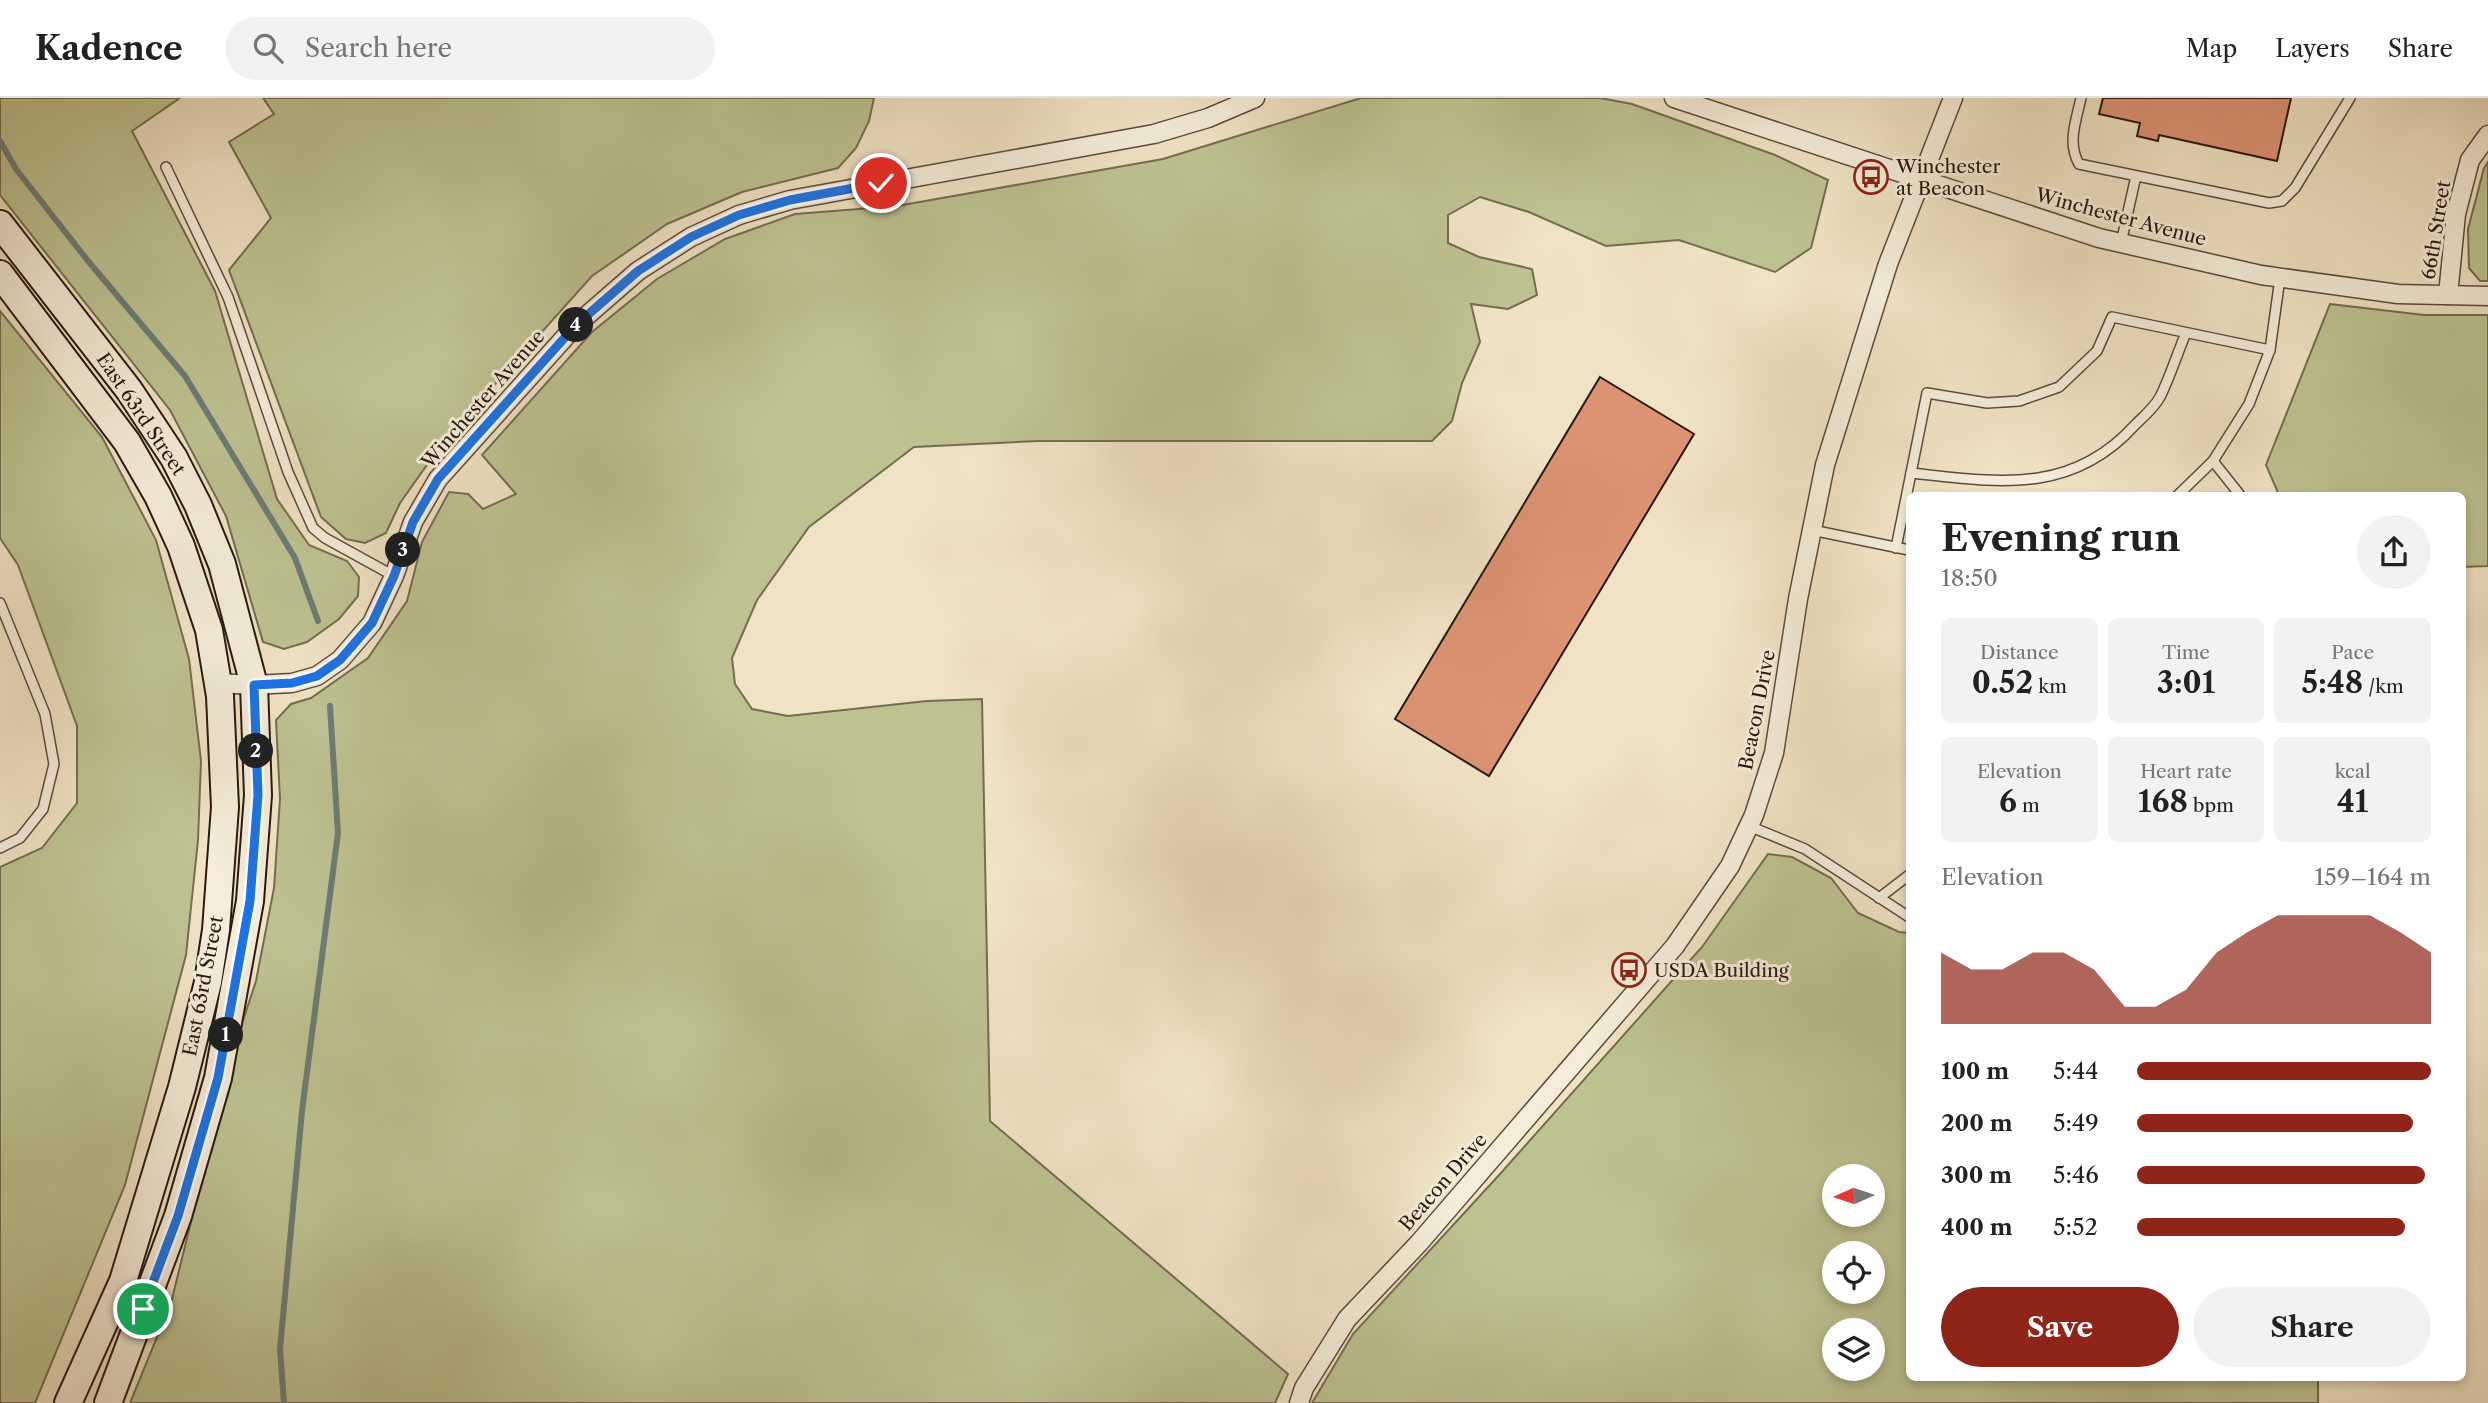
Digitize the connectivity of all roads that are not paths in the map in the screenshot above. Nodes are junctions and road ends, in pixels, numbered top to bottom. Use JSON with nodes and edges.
{"nodes":[{"id":1,"x":1255,"y":98,"type":"edge"},
{"id":2,"x":1674,"y":98,"type":"edge"},
{"id":3,"x":1953,"y":98,"type":"edge"},
{"id":4,"x":2081,"y":98,"type":"edge"},
{"id":5,"x":2350,"y":98,"type":"edge"},
{"id":6,"x":2488,"y":135,"type":"edge"},
{"id":7,"x":166,"y":167,"type":"dead end"},
{"id":8,"x":2136,"y":176,"type":"junction"},
{"id":9,"x":1921,"y":179,"type":"junction"},
{"id":10,"x":0,"y":224,"type":"edge"},
{"id":11,"x":2122,"y":243,"type":"junction"},
{"id":12,"x":0,"y":274,"type":"edge"},
{"id":13,"x":2280,"y":278,"type":"junction"},
{"id":14,"x":2448,"y":295,"type":"junction"},
{"id":15,"x":2488,"y":296,"type":"edge"},
{"id":16,"x":2186,"y":333,"type":"junction"},
{"id":17,"x":2270,"y":350,"type":"junction"},
{"id":18,"x":2213,"y":461,"type":"junction"},
{"id":19,"x":1911,"y":472,"type":"junction"},
{"id":20,"x":1907,"y":492,"type":"edge"},
{"id":21,"x":2181,"y":492,"type":"edge"},
{"id":22,"x":2238,"y":492,"type":"edge"},
{"id":23,"x":1906,"y":497,"type":"edge"},
{"id":24,"x":1812,"y":530,"type":"junction"},
{"id":25,"x":1896,"y":548,"type":"junction"},
{"id":26,"x":1906,"y":550,"type":"edge"},
{"id":27,"x":394,"y":576,"type":"junction"},
{"id":28,"x":0,"y":603,"type":"edge"},
{"id":29,"x":218,"y":683,"type":"junction"},
{"id":30,"x":254,"y":685,"type":"junction"},
{"id":31,"x":1749,"y":826,"type":"junction"},
{"id":32,"x":0,"y":849,"type":"edge"},
{"id":33,"x":1906,"y":877,"type":"edge"},
{"id":34,"x":1880,"y":898,"type":"junction"},
{"id":35,"x":1906,"y":915,"type":"edge"},
{"id":36,"x":68,"y":1403,"type":"edge"},
{"id":37,"x":108,"y":1403,"type":"edge"},
{"id":38,"x":1298,"y":1403,"type":"edge"}],
"edges":[{"from":1,"to":27,"type":"street","name":"Winchester Avenue"},
{"from":2,"to":9,"type":"street","name":"Winchester Avenue"},
{"from":3,"to":9,"type":"street","name":"Beacon Drive"},
{"from":4,"to":8,"type":"lane"},
{"from":5,"to":8,"type":"lane"},
{"from":6,"to":14,"type":"street","name":"66th Street"},
{"from":7,"to":27,"type":"lane"},
{"from":8,"to":11,"type":"lane"},
{"from":9,"to":11,"type":"street","name":"Winchester Avenue"},
{"from":9,"to":24,"type":"street","name":"Beacon Drive"},
{"from":10,"to":30,"type":"main road","name":"East 63rd Street"},
{"from":11,"to":13,"type":"street","name":"Winchester Avenue"},
{"from":12,"to":29,"type":"main road","name":"East 63rd Street"},
{"from":13,"to":14,"type":"street","name":"Winchester Avenue"},
{"from":13,"to":17,"type":"lane"},
{"from":14,"to":15,"type":"street","name":"Winchester Avenue"},
{"from":16,"to":17,"type":"lane"},
{"from":16,"to":19,"type":"lane"},
{"from":16,"to":19,"type":"lane"},
{"from":17,"to":18,"type":"lane"},
{"from":18,"to":21,"type":"lane"},
{"from":18,"to":22,"type":"lane"},
{"from":19,"to":20,"type":"lane"},
{"from":23,"to":25,"type":"lane"},
{"from":24,"to":25,"type":"lane"},
{"from":24,"to":31,"type":"street","name":"Beacon Drive"},
{"from":25,"to":26,"type":"lane"},
{"from":27,"to":30,"type":"street","name":"Winchester Avenue"},
{"from":28,"to":32,"type":"lane"},
{"from":29,"to":30,"type":"street","name":"Winchester Avenue"},
{"from":29,"to":36,"type":"main road","name":"East 63rd Street"},
{"from":30,"to":37,"type":"main road","name":"East 63rd Street"},
{"from":31,"to":34,"type":"lane"},
{"from":31,"to":38,"type":"street","name":"Beacon Drive"},
{"from":33,"to":34,"type":"lane"},
{"from":34,"to":35,"type":"lane"}]}
